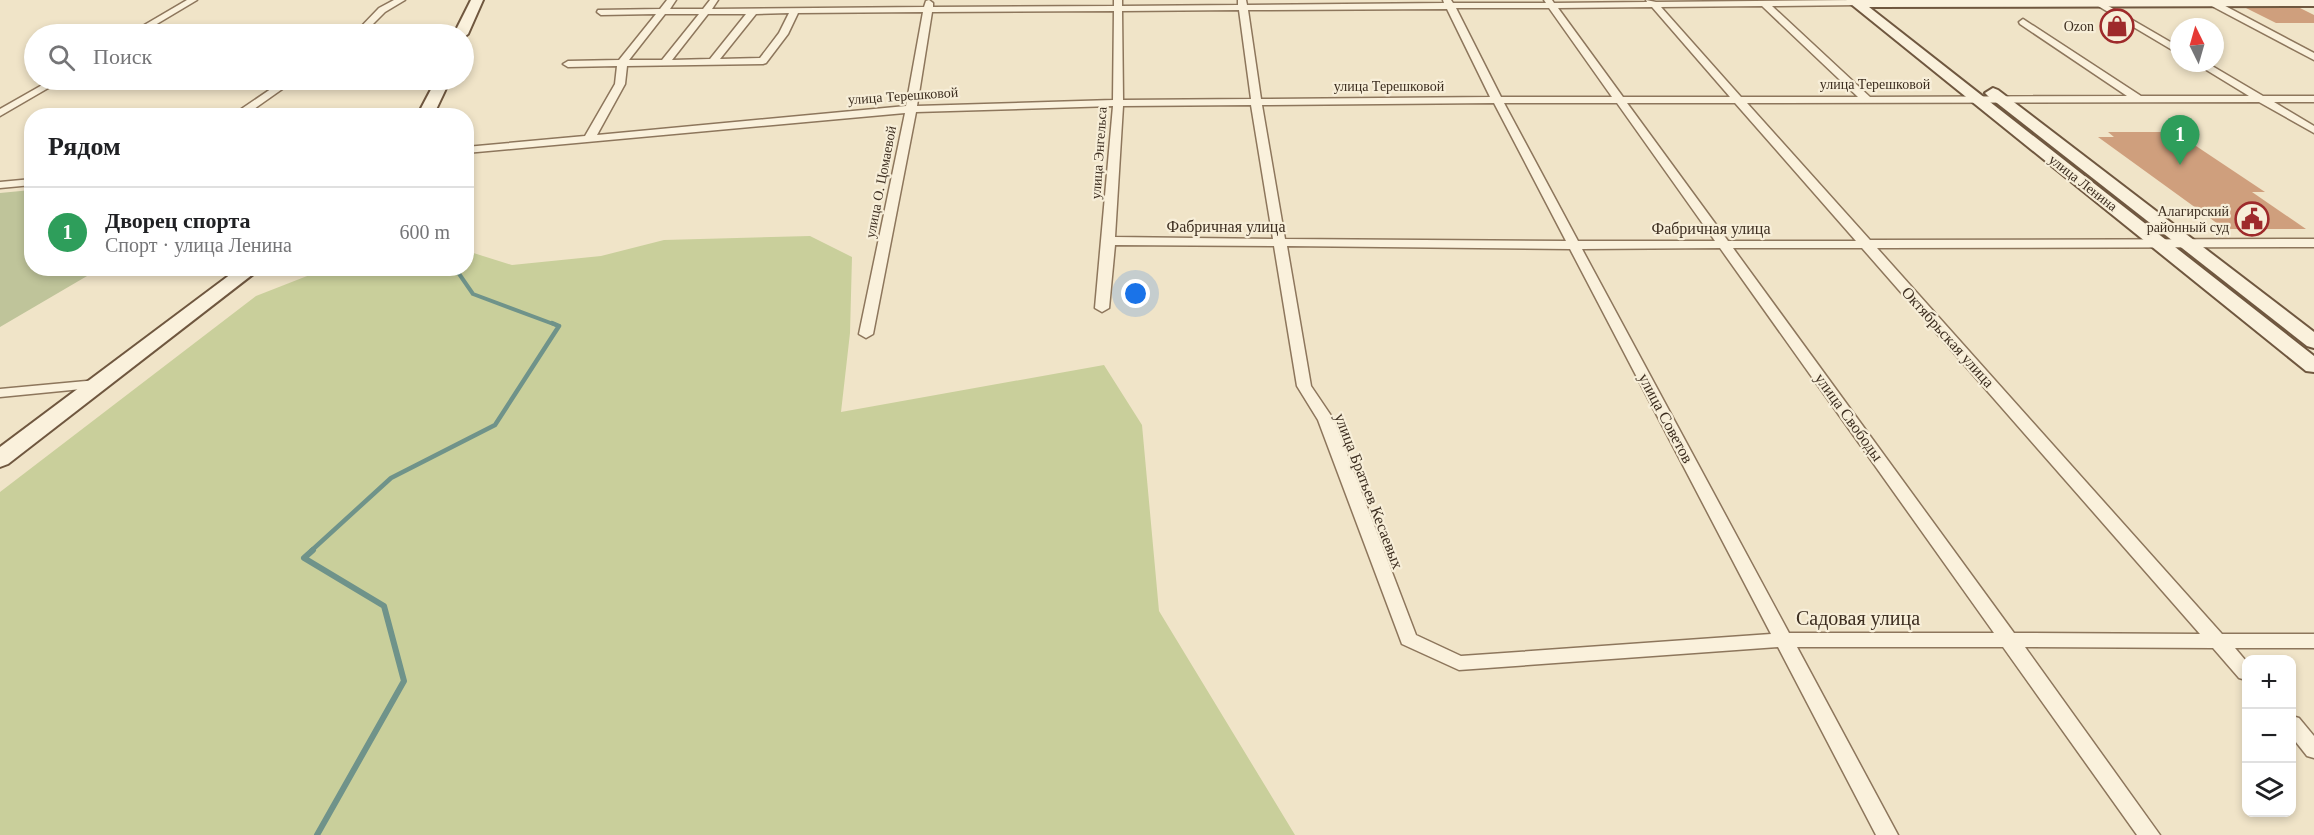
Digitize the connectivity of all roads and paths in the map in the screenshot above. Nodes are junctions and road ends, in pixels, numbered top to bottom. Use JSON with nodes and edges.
{"nodes":[{"id":1,"x":193,"y":0,"type":"edge"},
{"id":2,"x":401,"y":0,"type":"edge"},
{"id":3,"x":477,"y":0,"type":"edge"},
{"id":4,"x":672,"y":0,"type":"edge"},
{"id":5,"x":714,"y":0,"type":"edge"},
{"id":6,"x":2095,"y":1,"type":"edge"},
{"id":7,"x":1448,"y":2,"type":"edge"},
{"id":8,"x":1549,"y":2,"type":"edge"},
{"id":9,"x":1651,"y":2,"type":"edge"},
{"id":10,"x":1854,"y":2,"type":"edge"},
{"id":11,"x":1877,"y":2,"type":"edge"},
{"id":12,"x":1989,"y":2,"type":"edge"},
{"id":13,"x":2211,"y":2,"type":"junction"},
{"id":14,"x":2314,"y":2,"type":"edge"},
{"id":15,"x":1118,"y":3,"type":"edge"},
{"id":16,"x":1764,"y":3,"type":"junction"},
{"id":17,"x":1242,"y":4,"type":"edge"},
{"id":18,"x":929,"y":5,"type":"edge"},
{"id":19,"x":705,"y":11,"type":"junction"},
{"id":20,"x":753,"y":11,"type":"junction"},
{"id":21,"x":795,"y":11,"type":"junction"},
{"id":22,"x":601,"y":12,"type":"dead end"},
{"id":23,"x":662,"y":12,"type":"junction"},
{"id":24,"x":2023,"y":22,"type":"dead end"},
{"id":25,"x":151,"y":24,"type":"edge"},
{"id":26,"x":368,"y":24,"type":"edge"},
{"id":27,"x":466,"y":24,"type":"edge"},
{"id":28,"x":2170,"y":46,"type":"edge"},
{"id":29,"x":2314,"y":57,"type":"edge"},
{"id":30,"x":622,"y":63,"type":"junction"},
{"id":31,"x":712,"y":63,"type":"junction"},
{"id":32,"x":568,"y":64,"type":"dead end"},
{"id":33,"x":664,"y":64,"type":"junction"},
{"id":34,"x":2216,"y":72,"type":"edge"},
{"id":35,"x":39,"y":90,"type":"edge"},
{"id":36,"x":275,"y":90,"type":"edge"},
{"id":37,"x":438,"y":90,"type":"edge"},
{"id":38,"x":1736,"y":99,"type":"junction"},
{"id":39,"x":1867,"y":99,"type":"junction"},
{"id":40,"x":2002,"y":99,"type":"junction"},
{"id":41,"x":2138,"y":99,"type":"junction"},
{"id":42,"x":2262,"y":99,"type":"junction"},
{"id":43,"x":2314,"y":99,"type":"edge"},
{"id":44,"x":1497,"y":100,"type":"junction"},
{"id":45,"x":1620,"y":100,"type":"junction"},
{"id":46,"x":1977,"y":100,"type":"junction"},
{"id":47,"x":1256,"y":102,"type":"junction"},
{"id":48,"x":1118,"y":103,"type":"junction"},
{"id":49,"x":248,"y":108,"type":"edge"},
{"id":50,"x":429,"y":108,"type":"edge"},
{"id":51,"x":911,"y":109,"type":"junction"},
{"id":52,"x":0,"y":112,"type":"edge"},
{"id":53,"x":2314,"y":130,"type":"edge"},
{"id":54,"x":589,"y":139,"type":"junction"},
{"id":55,"x":474,"y":149,"type":"edge"},
{"id":56,"x":24,"y":183,"type":"edge"},
{"id":57,"x":0,"y":185,"type":"edge"},
{"id":58,"x":1109,"y":241,"type":"junction"},
{"id":59,"x":2156,"y":242,"type":"junction"},
{"id":60,"x":2185,"y":242,"type":"junction"},
{"id":61,"x":1281,"y":243,"type":"junction"},
{"id":62,"x":2314,"y":243,"type":"edge"},
{"id":63,"x":1865,"y":244,"type":"junction"},
{"id":64,"x":1575,"y":245,"type":"junction"},
{"id":65,"x":1724,"y":245,"type":"junction"},
{"id":66,"x":241,"y":276,"type":"edge"},
{"id":67,"x":1102,"y":308,"type":"dead end"},
{"id":68,"x":866,"y":334,"type":"dead end"},
{"id":69,"x":2314,"y":342,"type":"edge"},
{"id":70,"x":2314,"y":366,"type":"edge"},
{"id":71,"x":97,"y":384,"type":"junction"},
{"id":72,"x":0,"y":393,"type":"edge"},
{"id":73,"x":0,"y":459,"type":"edge"},
{"id":74,"x":1409,"y":639,"type":"joint"},
{"id":75,"x":1784,"y":640,"type":"junction"},
{"id":76,"x":2011,"y":640,"type":"junction"},
{"id":77,"x":2218,"y":641,"type":"junction"},
{"id":78,"x":2314,"y":641,"type":"edge"},
{"id":79,"x":2242,"y":667,"type":"edge"},
{"id":80,"x":2296,"y":729,"type":"edge"},
{"id":81,"x":2314,"y":750,"type":"edge"},
{"id":82,"x":1887,"y":835,"type":"edge"},
{"id":83,"x":2149,"y":835,"type":"edge"}],
"edges":[{"from":1,"to":25,"type":"street"},
{"from":2,"to":26,"type":"street"},
{"from":3,"to":27,"type":"street"},
{"from":4,"to":23,"type":"street"},
{"from":5,"to":19,"type":"street"},
{"from":6,"to":12,"type":"street"},
{"from":6,"to":13,"type":"street"},
{"from":6,"to":28,"type":"street"},
{"from":7,"to":8,"type":"street"},
{"from":7,"to":17,"type":"street"},
{"from":7,"to":44,"type":"street","name":"улица Советов"},
{"from":8,"to":9,"type":"street"},
{"from":8,"to":45,"type":"street","name":"улица Свободы"},
{"from":9,"to":16,"type":"street"},
{"from":9,"to":38,"type":"street","name":"Октябрьская улица"},
{"from":10,"to":11,"type":"street"},
{"from":10,"to":16,"type":"street"},
{"from":10,"to":46,"type":"street","name":"улица Ленина"},
{"from":11,"to":12,"type":"street"},
{"from":11,"to":40,"type":"street","name":"улица Ленина"},
{"from":13,"to":14,"type":"street"},
{"from":13,"to":29,"type":"street"},
{"from":15,"to":17,"type":"street"},
{"from":15,"to":18,"type":"street"},
{"from":15,"to":48,"type":"street","name":"улица Энгельса"},
{"from":16,"to":39,"type":"street"},
{"from":17,"to":47,"type":"street","name":"улица Братьев Кесаевых"},
{"from":18,"to":21,"type":"street"},
{"from":18,"to":51,"type":"street","name":"улица О. Цомаевой"},
{"from":19,"to":20,"type":"street"},
{"from":19,"to":23,"type":"street"},
{"from":19,"to":33,"type":"street"},
{"from":20,"to":21,"type":"street"},
{"from":20,"to":31,"type":"street"},
{"from":21,"to":31,"type":"street"},
{"from":22,"to":23,"type":"street"},
{"from":23,"to":30,"type":"street"},
{"from":24,"to":41,"type":"street"},
{"from":30,"to":32,"type":"street"},
{"from":30,"to":33,"type":"street"},
{"from":30,"to":54,"type":"street"},
{"from":31,"to":33,"type":"street"},
{"from":34,"to":42,"type":"street"},
{"from":35,"to":52,"type":"street"},
{"from":36,"to":49,"type":"street"},
{"from":37,"to":50,"type":"street"},
{"from":38,"to":39,"type":"street","name":"улица Терешковой"},
{"from":38,"to":45,"type":"street","name":"улица Терешковой"},
{"from":38,"to":63,"type":"street","name":"Октябрьская улица"},
{"from":39,"to":46,"type":"street","name":"улица Терешковой"},
{"from":40,"to":41,"type":"street","name":"улица Терешковой"},
{"from":40,"to":46,"type":"street","name":"улица Терешковой"},
{"from":40,"to":60,"type":"street","name":"улица Ленина"},
{"from":41,"to":42,"type":"street","name":"улица Терешковой"},
{"from":42,"to":43,"type":"street","name":"улица Терешковой"},
{"from":42,"to":53,"type":"street"},
{"from":44,"to":45,"type":"street","name":"улица Терешковой"},
{"from":44,"to":47,"type":"street","name":"улица Терешковой"},
{"from":44,"to":64,"type":"street","name":"улица Советов"},
{"from":45,"to":65,"type":"street","name":"улица Свободы"},
{"from":46,"to":59,"type":"street","name":"улица Ленина"},
{"from":47,"to":48,"type":"street","name":"улица Терешковой"},
{"from":47,"to":61,"type":"street","name":"улица Братьев Кесаевых"},
{"from":48,"to":51,"type":"street","name":"улица Терешковой"},
{"from":48,"to":58,"type":"street","name":"улица Энгельса"},
{"from":51,"to":54,"type":"street","name":"улица Терешковой"},
{"from":51,"to":68,"type":"street","name":"улица О. Цомаевой"},
{"from":54,"to":55,"type":"street","name":"улица Терешковой"},
{"from":56,"to":57,"type":"street"},
{"from":58,"to":61,"type":"street","name":"Фабричная улица"},
{"from":58,"to":67,"type":"street","name":"улица Энгельса"},
{"from":59,"to":60,"type":"street","name":"Фабричная улица"},
{"from":59,"to":63,"type":"street","name":"Фабричная улица"},
{"from":59,"to":70,"type":"street","name":"улица Ленина"},
{"from":60,"to":62,"type":"street","name":"Фабричная улица"},
{"from":60,"to":69,"type":"street","name":"улица Ленина"},
{"from":61,"to":64,"type":"street","name":"Фабричная улица"},
{"from":61,"to":74,"type":"street","name":"улица Братьев Кесаевых"},
{"from":63,"to":65,"type":"street","name":"Фабричная улица"},
{"from":63,"to":77,"type":"street","name":"Октябрьская улица"},
{"from":64,"to":65,"type":"street","name":"Фабричная улица"},
{"from":64,"to":75,"type":"street","name":"улица Советов"},
{"from":65,"to":76,"type":"street","name":"улица Свободы"},
{"from":66,"to":71,"type":"street"},
{"from":71,"to":72,"type":"street"},
{"from":71,"to":73,"type":"street"},
{"from":74,"to":75,"type":"street","name":"Садовая улица"},
{"from":75,"to":76,"type":"street","name":"Садовая улица"},
{"from":75,"to":82,"type":"street","name":"улица Советов"},
{"from":76,"to":77,"type":"street","name":"Садовая улица"},
{"from":76,"to":83,"type":"street","name":"улица Свободы"},
{"from":77,"to":78,"type":"street","name":"Садовая улица"},
{"from":77,"to":79,"type":"street","name":"Октябрьская улица"},
{"from":80,"to":81,"type":"street"}]}
